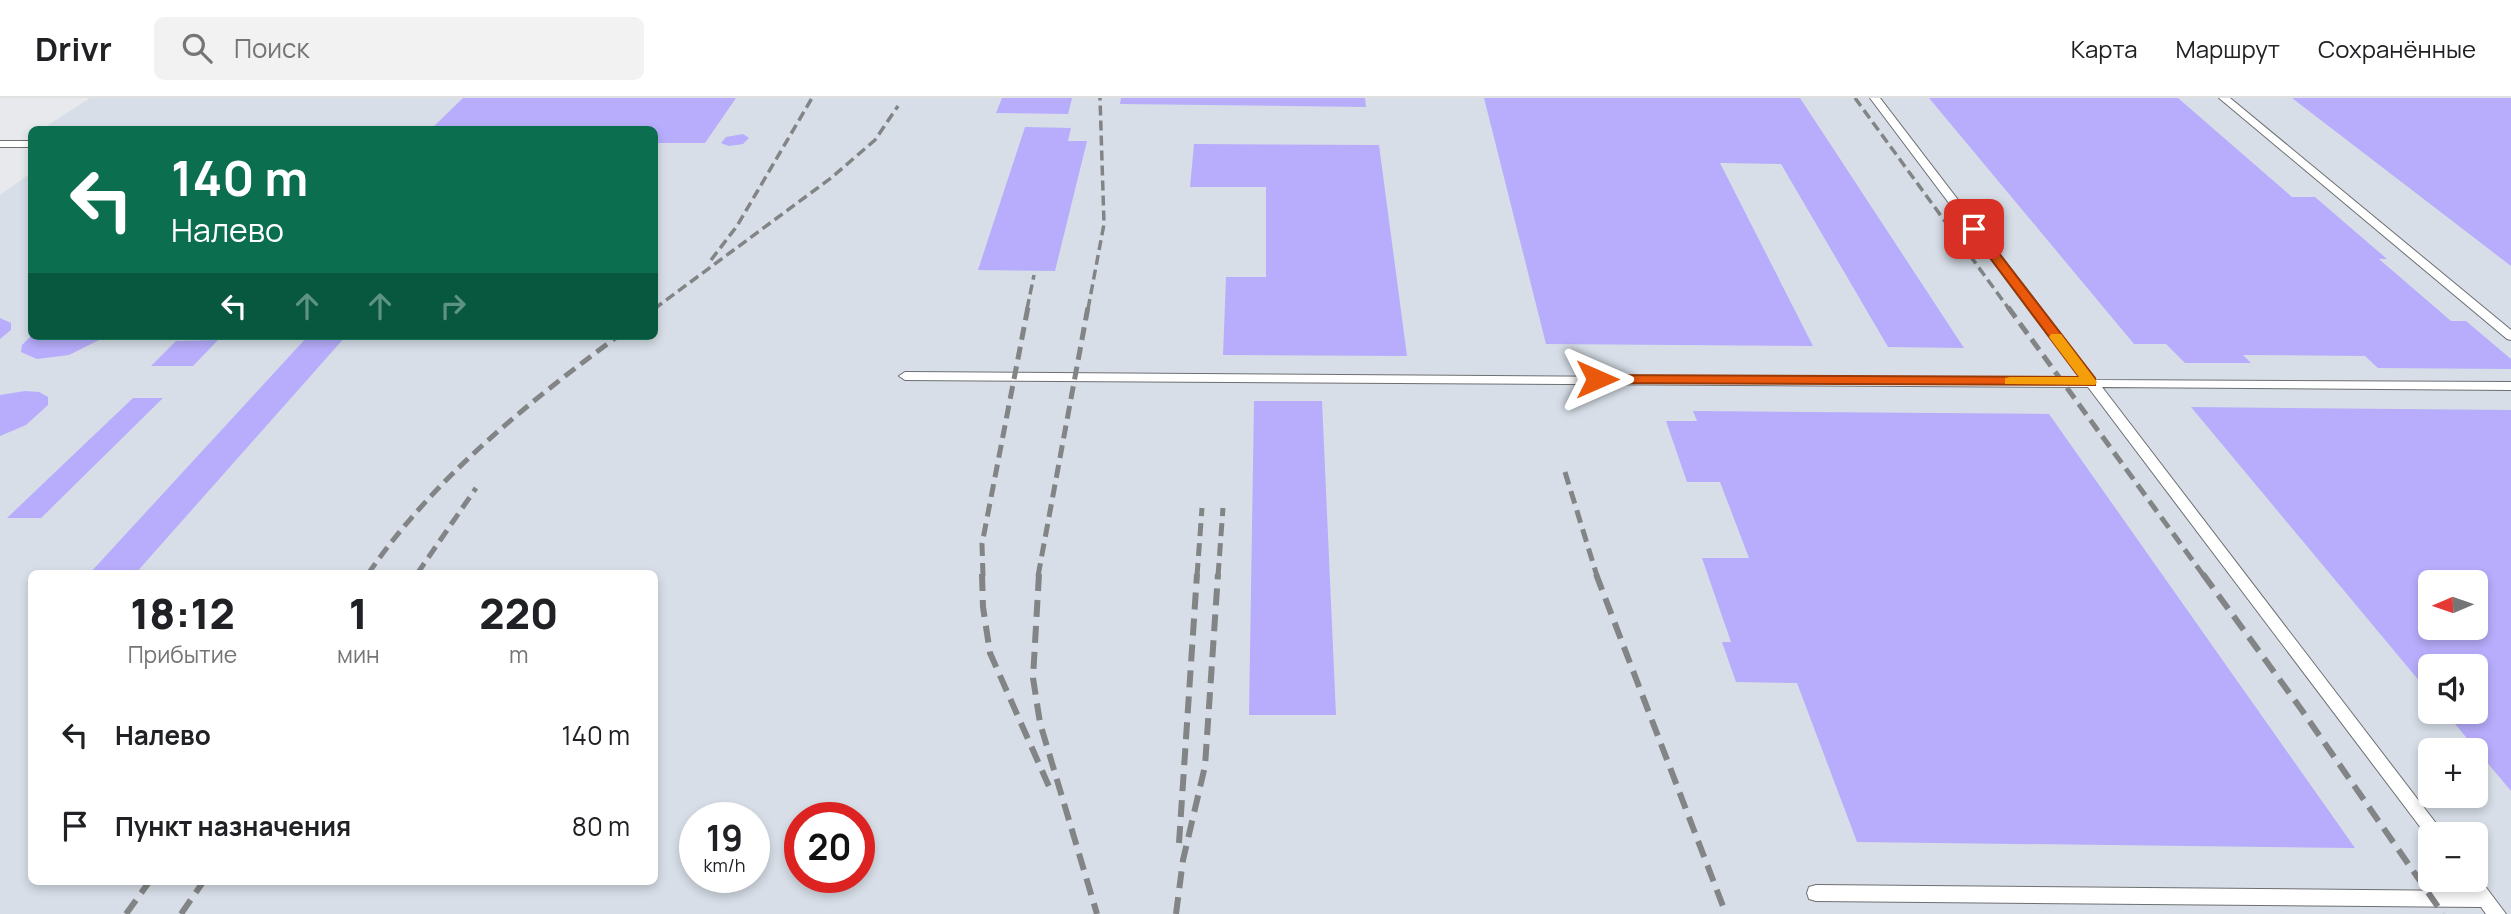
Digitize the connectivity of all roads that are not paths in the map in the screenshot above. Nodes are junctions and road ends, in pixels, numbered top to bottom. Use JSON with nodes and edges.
{"nodes":[{"id":1,"x":1875,"y":98,"type":"edge"},
{"id":2,"x":2224,"y":98,"type":"edge"},
{"id":3,"x":0,"y":144,"type":"edge"},
{"id":4,"x":28,"y":144,"type":"edge"},
{"id":5,"x":2511,"y":336,"type":"edge"},
{"id":6,"x":905,"y":376,"type":"dead end"},
{"id":7,"x":2090,"y":382,"type":"junction"},
{"id":8,"x":2511,"y":386,"type":"edge"},
{"id":9,"x":2426,"y":822,"type":"edge"},
{"id":10,"x":2480,"y":892,"type":"edge"},
{"id":11,"x":1816,"y":893,"type":"dead end"},
{"id":12,"x":2491,"y":906,"type":"edge"}],
"edges":[{"from":1,"to":7,"type":"lane"},
{"from":2,"to":5,"type":"lane"},
{"from":3,"to":4,"type":"lane"},
{"from":6,"to":7,"type":"lane"},
{"from":7,"to":8,"type":"lane"},
{"from":7,"to":9,"type":"lane"},
{"from":10,"to":12,"type":"lane"},
{"from":11,"to":12,"type":"lane"}]}
